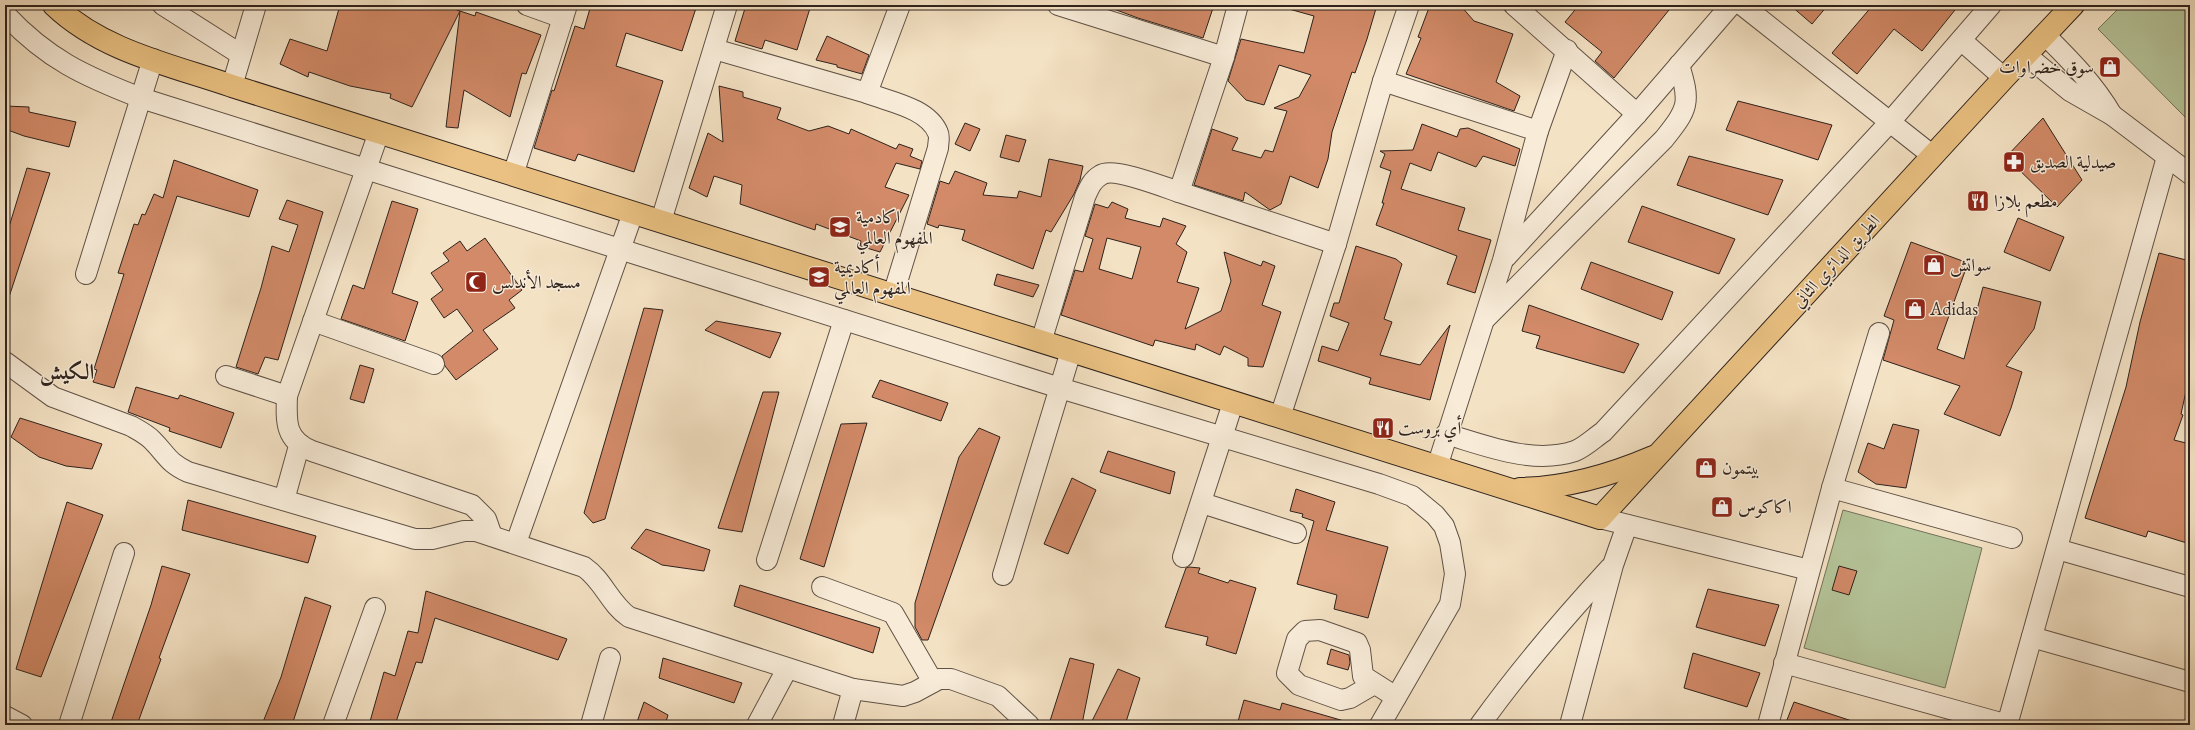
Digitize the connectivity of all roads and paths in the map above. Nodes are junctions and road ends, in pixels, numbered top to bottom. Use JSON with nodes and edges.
{"nodes":[{"id":1,"x":54,"y":5,"type":"edge"},
{"id":2,"x":163,"y":5,"type":"edge"},
{"id":3,"x":256,"y":5,"type":"edge"},
{"id":4,"x":527,"y":5,"type":"edge"},
{"id":5,"x":728,"y":5,"type":"edge"},
{"id":6,"x":900,"y":5,"type":"edge"},
{"id":7,"x":1058,"y":5,"type":"edge"},
{"id":8,"x":1238,"y":5,"type":"edge"},
{"id":9,"x":1409,"y":5,"type":"edge"},
{"id":10,"x":1514,"y":5,"type":"edge"},
{"id":11,"x":1731,"y":5,"type":"edge"},
{"id":12,"x":1742,"y":5,"type":"edge"},
{"id":13,"x":2073,"y":5,"type":"edge"},
{"id":14,"x":1990,"y":6,"type":"edge"},
{"id":15,"x":565,"y":11,"type":"edge"},
{"id":16,"x":5,"y":14,"type":"edge"},
{"id":17,"x":2045,"y":35,"type":"junction"},
{"id":18,"x":1961,"y":40,"type":"junction"},
{"id":19,"x":714,"y":49,"type":"junction"},
{"id":20,"x":1567,"y":50,"type":"junction"},
{"id":21,"x":240,"y":54,"type":"junction"},
{"id":22,"x":2026,"y":55,"type":"junction"},
{"id":23,"x":1224,"y":57,"type":"junction"},
{"id":24,"x":153,"y":59,"type":"junction"},
{"id":25,"x":1679,"y":65,"type":"junction"},
{"id":26,"x":2004,"y":78,"type":"junction"},
{"id":27,"x":1384,"y":80,"type":"junction"},
{"id":28,"x":232,"y":86,"type":"junction"},
{"id":29,"x":867,"y":93,"type":"junction"},
{"id":30,"x":141,"y":98,"type":"junction"},
{"id":31,"x":1637,"y":114,"type":"junction"},
{"id":32,"x":2112,"y":114,"type":"junction"},
{"id":33,"x":1889,"y":123,"type":"junction"},
{"id":34,"x":1538,"y":131,"type":"junction"},
{"id":35,"x":379,"y":132,"type":"junction"},
{"id":36,"x":1933,"y":156,"type":"junction"},
{"id":37,"x":2167,"y":158,"type":"junction"},
{"id":38,"x":366,"y":168,"type":"junction"},
{"id":39,"x":2190,"y":174,"type":"edge"},
{"id":40,"x":513,"y":175,"type":"junction"},
{"id":41,"x":1179,"y":192,"type":"junction"},
{"id":42,"x":633,"y":213,"type":"junction"},
{"id":43,"x":661,"y":221,"type":"junction"},
{"id":44,"x":1336,"y":244,"type":"junction"},
{"id":45,"x":621,"y":250,"type":"junction"},
{"id":46,"x":1503,"y":260,"type":"junction"},
{"id":47,"x":86,"y":274,"type":"dead end"},
{"id":48,"x":893,"y":295,"type":"junction"},
{"id":49,"x":313,"y":320,"type":"junction"},
{"id":50,"x":844,"y":320,"type":"junction"},
{"id":51,"x":1483,"y":321,"type":"junction"},
{"id":52,"x":1879,"y":333,"type":"dead end"},
{"id":53,"x":1041,"y":342,"type":"junction"},
{"id":54,"x":1071,"y":351,"type":"junction"},
{"id":55,"x":5,"y":362,"type":"edge"},
{"id":56,"x":434,"y":364,"type":"dead end"},
{"id":57,"x":226,"y":376,"type":"dead end"},
{"id":58,"x":1060,"y":388,"type":"junction"},
{"id":59,"x":287,"y":396,"type":"junction"},
{"id":60,"x":1233,"y":403,"type":"junction"},
{"id":61,"x":1280,"y":417,"type":"junction"},
{"id":62,"x":1446,"y":434,"type":"junction"},
{"id":63,"x":1223,"y":437,"type":"junction"},
{"id":64,"x":299,"y":446,"type":"junction"},
{"id":65,"x":1661,"y":453,"type":"junction"},
{"id":66,"x":1437,"y":468,"type":"junction"},
{"id":67,"x":1832,"y":488,"type":"junction"},
{"id":68,"x":1507,"y":489,"type":"junction"},
{"id":69,"x":284,"y":500,"type":"junction"},
{"id":70,"x":1202,"y":503,"type":"junction"},
{"id":71,"x":1600,"y":518,"type":"junction"},
{"id":72,"x":1627,"y":525,"type":"junction"},
{"id":73,"x":1296,"y":533,"type":"dead end"},
{"id":74,"x":492,"y":536,"type":"junction"},
{"id":75,"x":2012,"y":538,"type":"dead end"},
{"id":76,"x":516,"y":543,"type":"junction"},
{"id":77,"x":2057,"y":549,"type":"junction"},
{"id":78,"x":124,"y":553,"type":"dead end"},
{"id":79,"x":1183,"y":557,"type":"dead end"},
{"id":80,"x":767,"y":560,"type":"dead end"},
{"id":81,"x":1612,"y":565,"type":"junction"},
{"id":82,"x":1808,"y":570,"type":"junction"},
{"id":83,"x":1003,"y":575,"type":"dead end"},
{"id":84,"x":2190,"y":587,"type":"edge"},
{"id":85,"x":822,"y":588,"type":"dead end"},
{"id":86,"x":376,"y":608,"type":"dead end"},
{"id":87,"x":2032,"y":637,"type":"junction"},
{"id":88,"x":610,"y":658,"type":"dead end"},
{"id":89,"x":1784,"y":663,"type":"junction"},
{"id":90,"x":786,"y":669,"type":"junction"},
{"id":91,"x":933,"y":682,"type":"junction"},
{"id":92,"x":2190,"y":682,"type":"edge"},
{"id":93,"x":1374,"y":684,"type":"dead end"},
{"id":94,"x":853,"y":690,"type":"junction"},
{"id":95,"x":1396,"y":697,"type":"junction"},
{"id":96,"x":5,"y":716,"type":"edge"},
{"id":97,"x":22,"y":725,"type":"edge"},
{"id":98,"x":69,"y":725,"type":"edge"},
{"id":99,"x":333,"y":725,"type":"edge"},
{"id":100,"x":591,"y":725,"type":"edge"},
{"id":101,"x":757,"y":725,"type":"edge"},
{"id":102,"x":843,"y":725,"type":"edge"},
{"id":103,"x":1029,"y":725,"type":"edge"},
{"id":104,"x":1380,"y":725,"type":"edge"},
{"id":105,"x":1480,"y":725,"type":"edge"},
{"id":106,"x":1570,"y":725,"type":"edge"},
{"id":107,"x":1768,"y":725,"type":"edge"},
{"id":108,"x":2007,"y":725,"type":"edge"}],
"edges":[{"from":1,"to":24,"type":"main road"},
{"from":2,"to":21,"type":"street"},
{"from":3,"to":21,"type":"street"},
{"from":4,"to":15,"type":"street"},
{"from":5,"to":19,"type":"street"},
{"from":6,"to":29,"type":"street"},
{"from":7,"to":23,"type":"street"},
{"from":8,"to":23,"type":"street"},
{"from":9,"to":27,"type":"street"},
{"from":10,"to":20,"type":"street"},
{"from":11,"to":25,"type":"street"},
{"from":12,"to":33,"type":"street"},
{"from":13,"to":17,"type":"main road","name":"الطريق الدائري الثاني"},
{"from":14,"to":18,"type":"street"},
{"from":15,"to":40,"type":"street"},
{"from":16,"to":30,"type":"street"},
{"from":17,"to":22,"type":"main road","name":"الطريق الدائري الثاني"},
{"from":17,"to":32,"type":"street"},
{"from":18,"to":26,"type":"street"},
{"from":18,"to":33,"type":"street"},
{"from":19,"to":29,"type":"street"},
{"from":19,"to":43,"type":"street"},
{"from":20,"to":31,"type":"street"},
{"from":20,"to":34,"type":"street"},
{"from":21,"to":28,"type":"street"},
{"from":22,"to":26,"type":"main road","name":"الطريق الدائري الثاني"},
{"from":22,"to":32,"type":"street"},
{"from":23,"to":41,"type":"street"},
{"from":24,"to":28,"type":"main road"},
{"from":24,"to":30,"type":"street"},
{"from":25,"to":31,"type":"street"},
{"from":25,"to":51,"type":"street"},
{"from":26,"to":36,"type":"main road","name":"الطريق الدائري الثاني"},
{"from":27,"to":34,"type":"street"},
{"from":27,"to":44,"type":"street"},
{"from":28,"to":35,"type":"main road"},
{"from":29,"to":48,"type":"street"},
{"from":30,"to":38,"type":"street"},
{"from":30,"to":47,"type":"street"},
{"from":31,"to":46,"type":"street"},
{"from":32,"to":37,"type":"street"},
{"from":33,"to":36,"type":"street"},
{"from":33,"to":62,"type":"street"},
{"from":34,"to":46,"type":"street"},
{"from":35,"to":38,"type":"street"},
{"from":35,"to":40,"type":"main road"},
{"from":36,"to":65,"type":"main road","name":"الطريق الدائري الثاني"},
{"from":37,"to":39,"type":"street"},
{"from":37,"to":77,"type":"street"},
{"from":38,"to":45,"type":"street"},
{"from":38,"to":49,"type":"street"},
{"from":40,"to":42,"type":"main road"},
{"from":41,"to":44,"type":"street"},
{"from":41,"to":53,"type":"street"},
{"from":42,"to":43,"type":"main road"},
{"from":42,"to":45,"type":"street"},
{"from":43,"to":48,"type":"main road"},
{"from":44,"to":61,"type":"street"},
{"from":45,"to":50,"type":"street"},
{"from":45,"to":76,"type":"street"},
{"from":46,"to":51,"type":"street"},
{"from":48,"to":53,"type":"main road"},
{"from":49,"to":56,"type":"street"},
{"from":49,"to":59,"type":"street"},
{"from":50,"to":58,"type":"street"},
{"from":50,"to":80,"type":"street"},
{"from":51,"to":62,"type":"street"},
{"from":52,"to":67,"type":"street"},
{"from":53,"to":54,"type":"main road"},
{"from":54,"to":58,"type":"street"},
{"from":54,"to":60,"type":"main road"},
{"from":55,"to":69,"type":"street"},
{"from":57,"to":59,"type":"street"},
{"from":58,"to":63,"type":"street"},
{"from":58,"to":83,"type":"street"},
{"from":59,"to":64,"type":"street"},
{"from":60,"to":61,"type":"main road"},
{"from":60,"to":63,"type":"street"},
{"from":61,"to":66,"type":"main road"},
{"from":62,"to":66,"type":"street"},
{"from":63,"to":70,"type":"street"},
{"from":63,"to":95,"type":"street"},
{"from":64,"to":69,"type":"street"},
{"from":64,"to":74,"type":"street"},
{"from":65,"to":68,"type":"main road"},
{"from":65,"to":71,"type":"main road","name":"الطريق الدائري الثاني"},
{"from":66,"to":68,"type":"main road"},
{"from":67,"to":75,"type":"street"},
{"from":67,"to":82,"type":"street"},
{"from":68,"to":71,"type":"main road"},
{"from":69,"to":74,"type":"street"},
{"from":70,"to":73,"type":"street"},
{"from":70,"to":79,"type":"street"},
{"from":71,"to":72,"type":"street"},
{"from":72,"to":81,"type":"street"},
{"from":72,"to":82,"type":"street"},
{"from":74,"to":76,"type":"street"},
{"from":76,"to":90,"type":"street"},
{"from":77,"to":84,"type":"street"},
{"from":77,"to":87,"type":"street"},
{"from":78,"to":98,"type":"street"},
{"from":81,"to":105,"type":"street"},
{"from":81,"to":106,"type":"street"},
{"from":82,"to":89,"type":"street"},
{"from":85,"to":91,"type":"street"},
{"from":86,"to":99,"type":"street"},
{"from":87,"to":92,"type":"street"},
{"from":87,"to":108,"type":"street"},
{"from":88,"to":100,"type":"street"},
{"from":89,"to":107,"type":"street"},
{"from":89,"to":108,"type":"street"},
{"from":90,"to":94,"type":"street"},
{"from":90,"to":101,"type":"street"},
{"from":91,"to":94,"type":"street"},
{"from":91,"to":103,"type":"street"},
{"from":93,"to":95,"type":"street"},
{"from":94,"to":102,"type":"street"},
{"from":95,"to":104,"type":"street"},
{"from":96,"to":97,"type":"street"}]}
